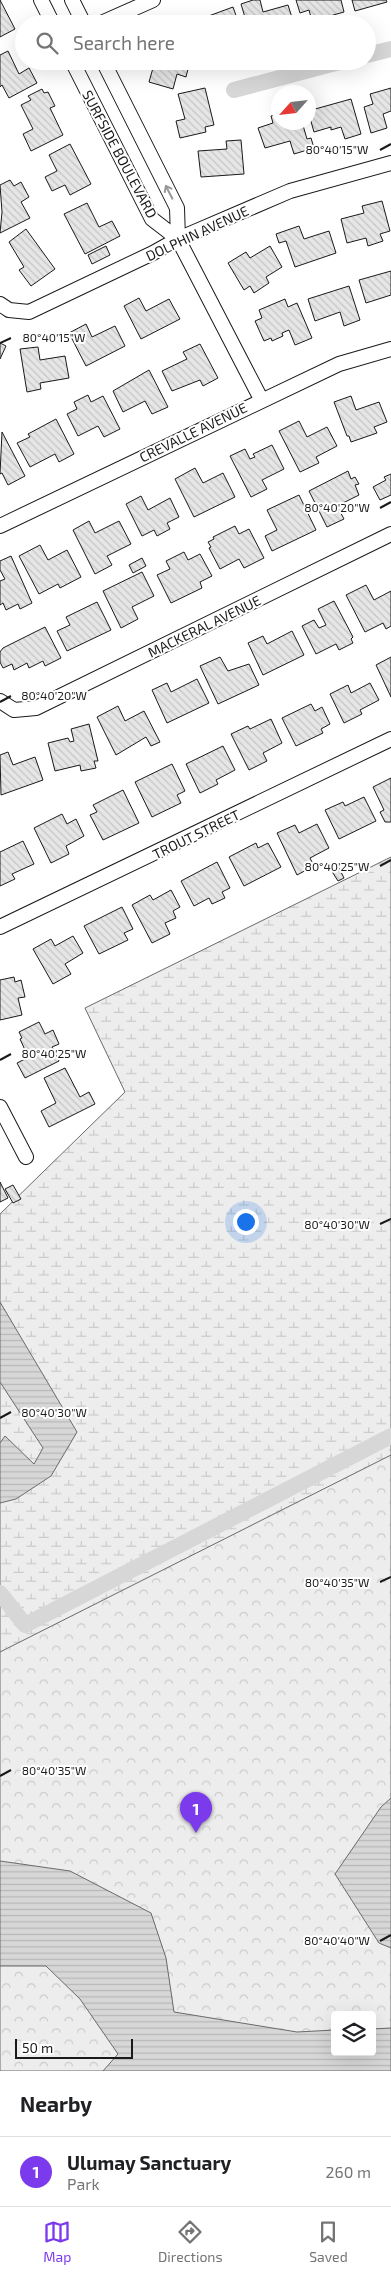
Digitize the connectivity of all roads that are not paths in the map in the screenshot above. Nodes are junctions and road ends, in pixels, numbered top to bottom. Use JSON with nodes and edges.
{"nodes":[{"id":1,"x":41,"y":0,"type":"edge"},
{"id":2,"x":72,"y":0,"type":"edge"},
{"id":3,"x":154,"y":0,"type":"edge"},
{"id":4,"x":48,"y":15,"type":"edge"},
{"id":5,"x":80,"y":15,"type":"edge"},
{"id":6,"x":120,"y":15,"type":"edge"},
{"id":7,"x":77,"y":70,"type":"edge"},
{"id":8,"x":108,"y":70,"type":"edge"},
{"id":9,"x":391,"y":163,"type":"edge"},
{"id":10,"x":178,"y":239,"type":"junction"},
{"id":11,"x":4,"y":307,"type":"edge"},
{"id":12,"x":391,"y":349,"type":"edge"},
{"id":13,"x":261,"y":399,"type":"junction"},
{"id":14,"x":0,"y":526,"type":"edge"},
{"id":15,"x":391,"y":534,"type":"edge"},
{"id":16,"x":0,"y":701,"type":"edge"},
{"id":17,"x":391,"y":739,"type":"edge"},
{"id":18,"x":0,"y":927,"type":"edge"},
{"id":19,"x":2,"y":1114,"type":"edge"},
{"id":20,"x":26,"y":1157,"type":"dead end"}],
"edges":[{"from":1,"to":4,"type":"street"},
{"from":2,"to":5,"type":"street"},
{"from":3,"to":6,"type":"street"},
{"from":7,"to":10,"type":"street","name":"SURFSIDE BOULEVARD"},
{"from":10,"to":8,"type":"street","name":"SURFSIDE BOULEVARD","one_way":true},
{"from":9,"to":10,"type":"street","name":"DOLPHIN AVENUE"},
{"from":10,"to":11,"type":"street","name":"DOLPHIN AVENUE"},
{"from":10,"to":13,"type":"street","name":"SURFSIDE BOULEVARD"},
{"from":12,"to":13,"type":"street","name":"CREVALLE AVENUE"},
{"from":13,"to":14,"type":"street","name":"CREVALLE AVENUE"},
{"from":15,"to":16,"type":"street","name":"MACKERAL AVENUE"},
{"from":17,"to":18,"type":"street","name":"TROUT STREET"},
{"from":19,"to":20,"type":"street"}]}
